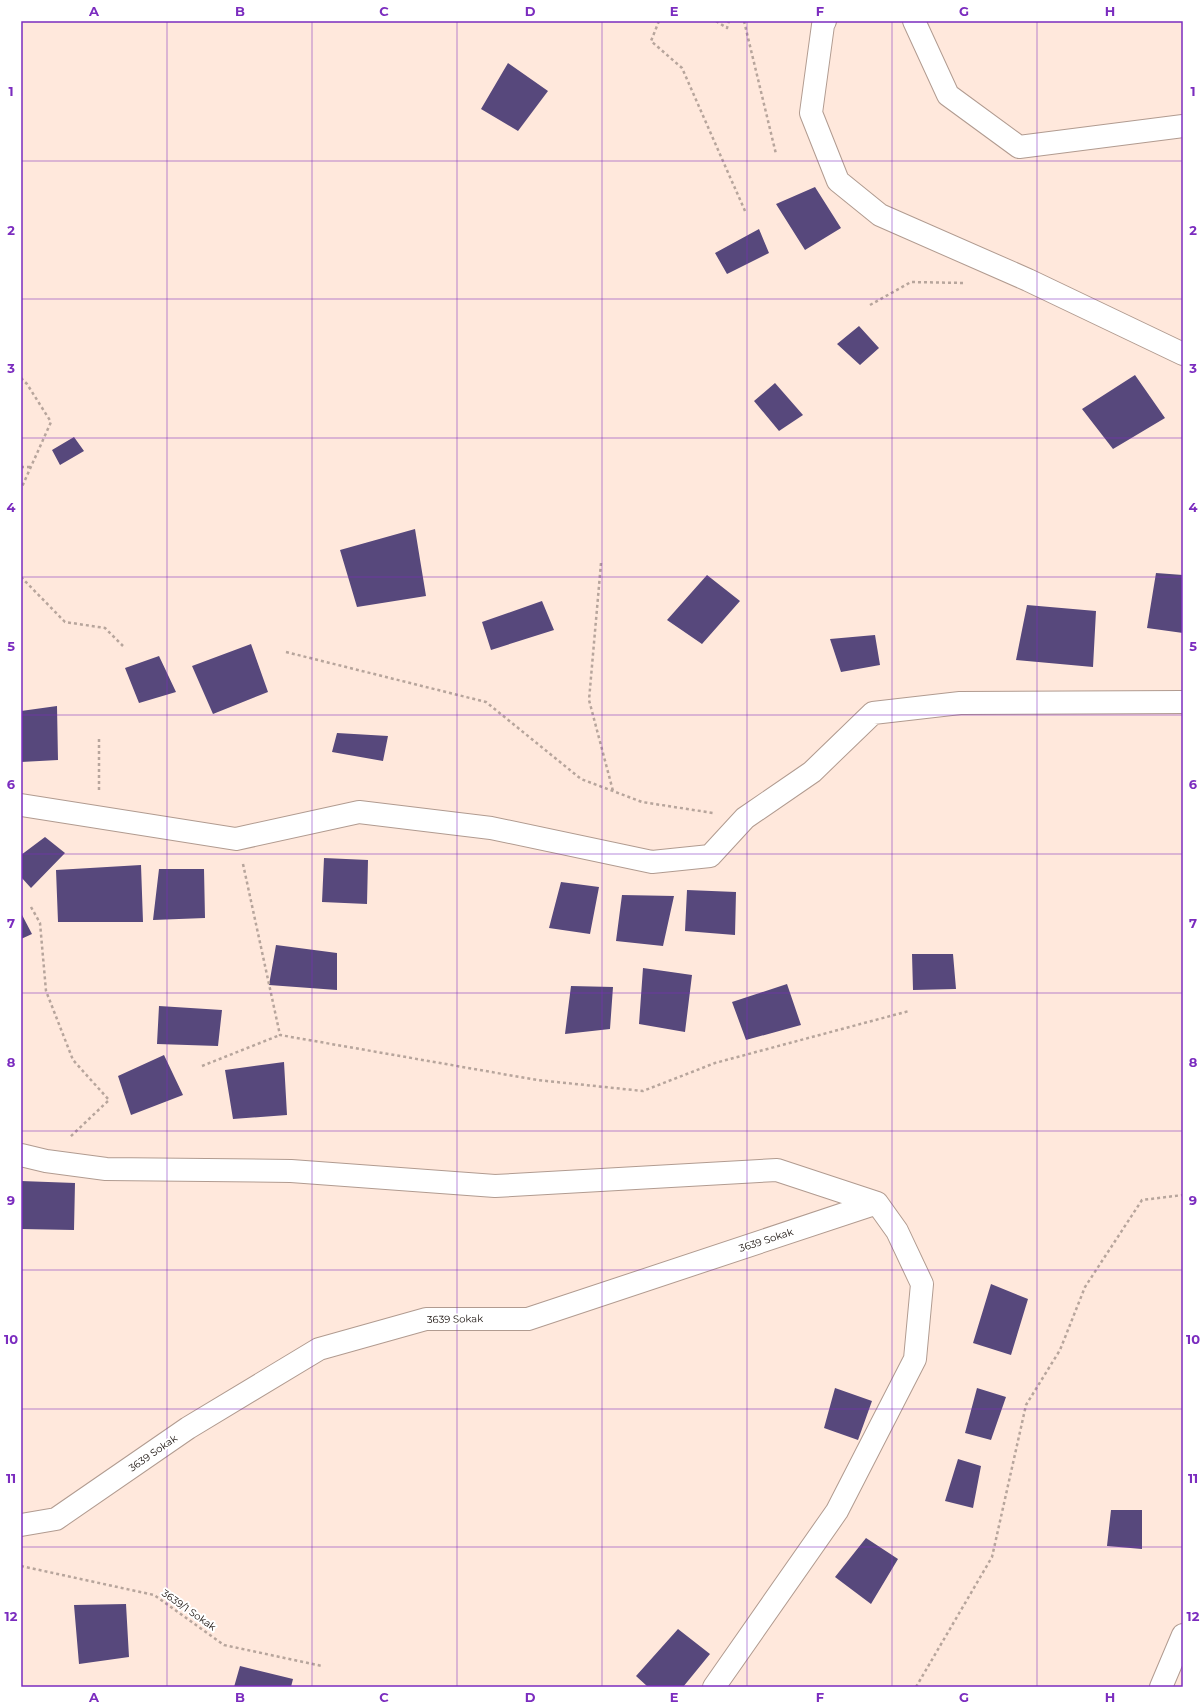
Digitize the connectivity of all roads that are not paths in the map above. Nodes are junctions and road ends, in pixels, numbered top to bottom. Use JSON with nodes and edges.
{"nodes":[{"id":1,"x":825,"y":21,"type":"edge"},
{"id":2,"x":914,"y":21,"type":"edge"},
{"id":3,"x":1183,"y":126,"type":"edge"},
{"id":4,"x":1183,"y":354,"type":"edge"},
{"id":5,"x":1183,"y":702,"type":"edge"},
{"id":6,"x":21,"y":805,"type":"edge"},
{"id":7,"x":21,"y":1155,"type":"edge"},
{"id":8,"x":877,"y":1203,"type":"junction"},
{"id":9,"x":21,"y":1525,"type":"edge"},
{"id":10,"x":1183,"y":1635,"type":"edge"},
{"id":11,"x":714,"y":1687,"type":"edge"},
{"id":12,"x":1162,"y":1687,"type":"edge"}],
"edges":[{"from":1,"to":4,"type":"street"},
{"from":2,"to":3,"type":"street"},
{"from":5,"to":6,"type":"street"},
{"from":7,"to":8,"type":"street"},
{"from":8,"to":9,"type":"street","name":"3639 Sokak"},
{"from":8,"to":11,"type":"street"},
{"from":10,"to":12,"type":"street"}]}
